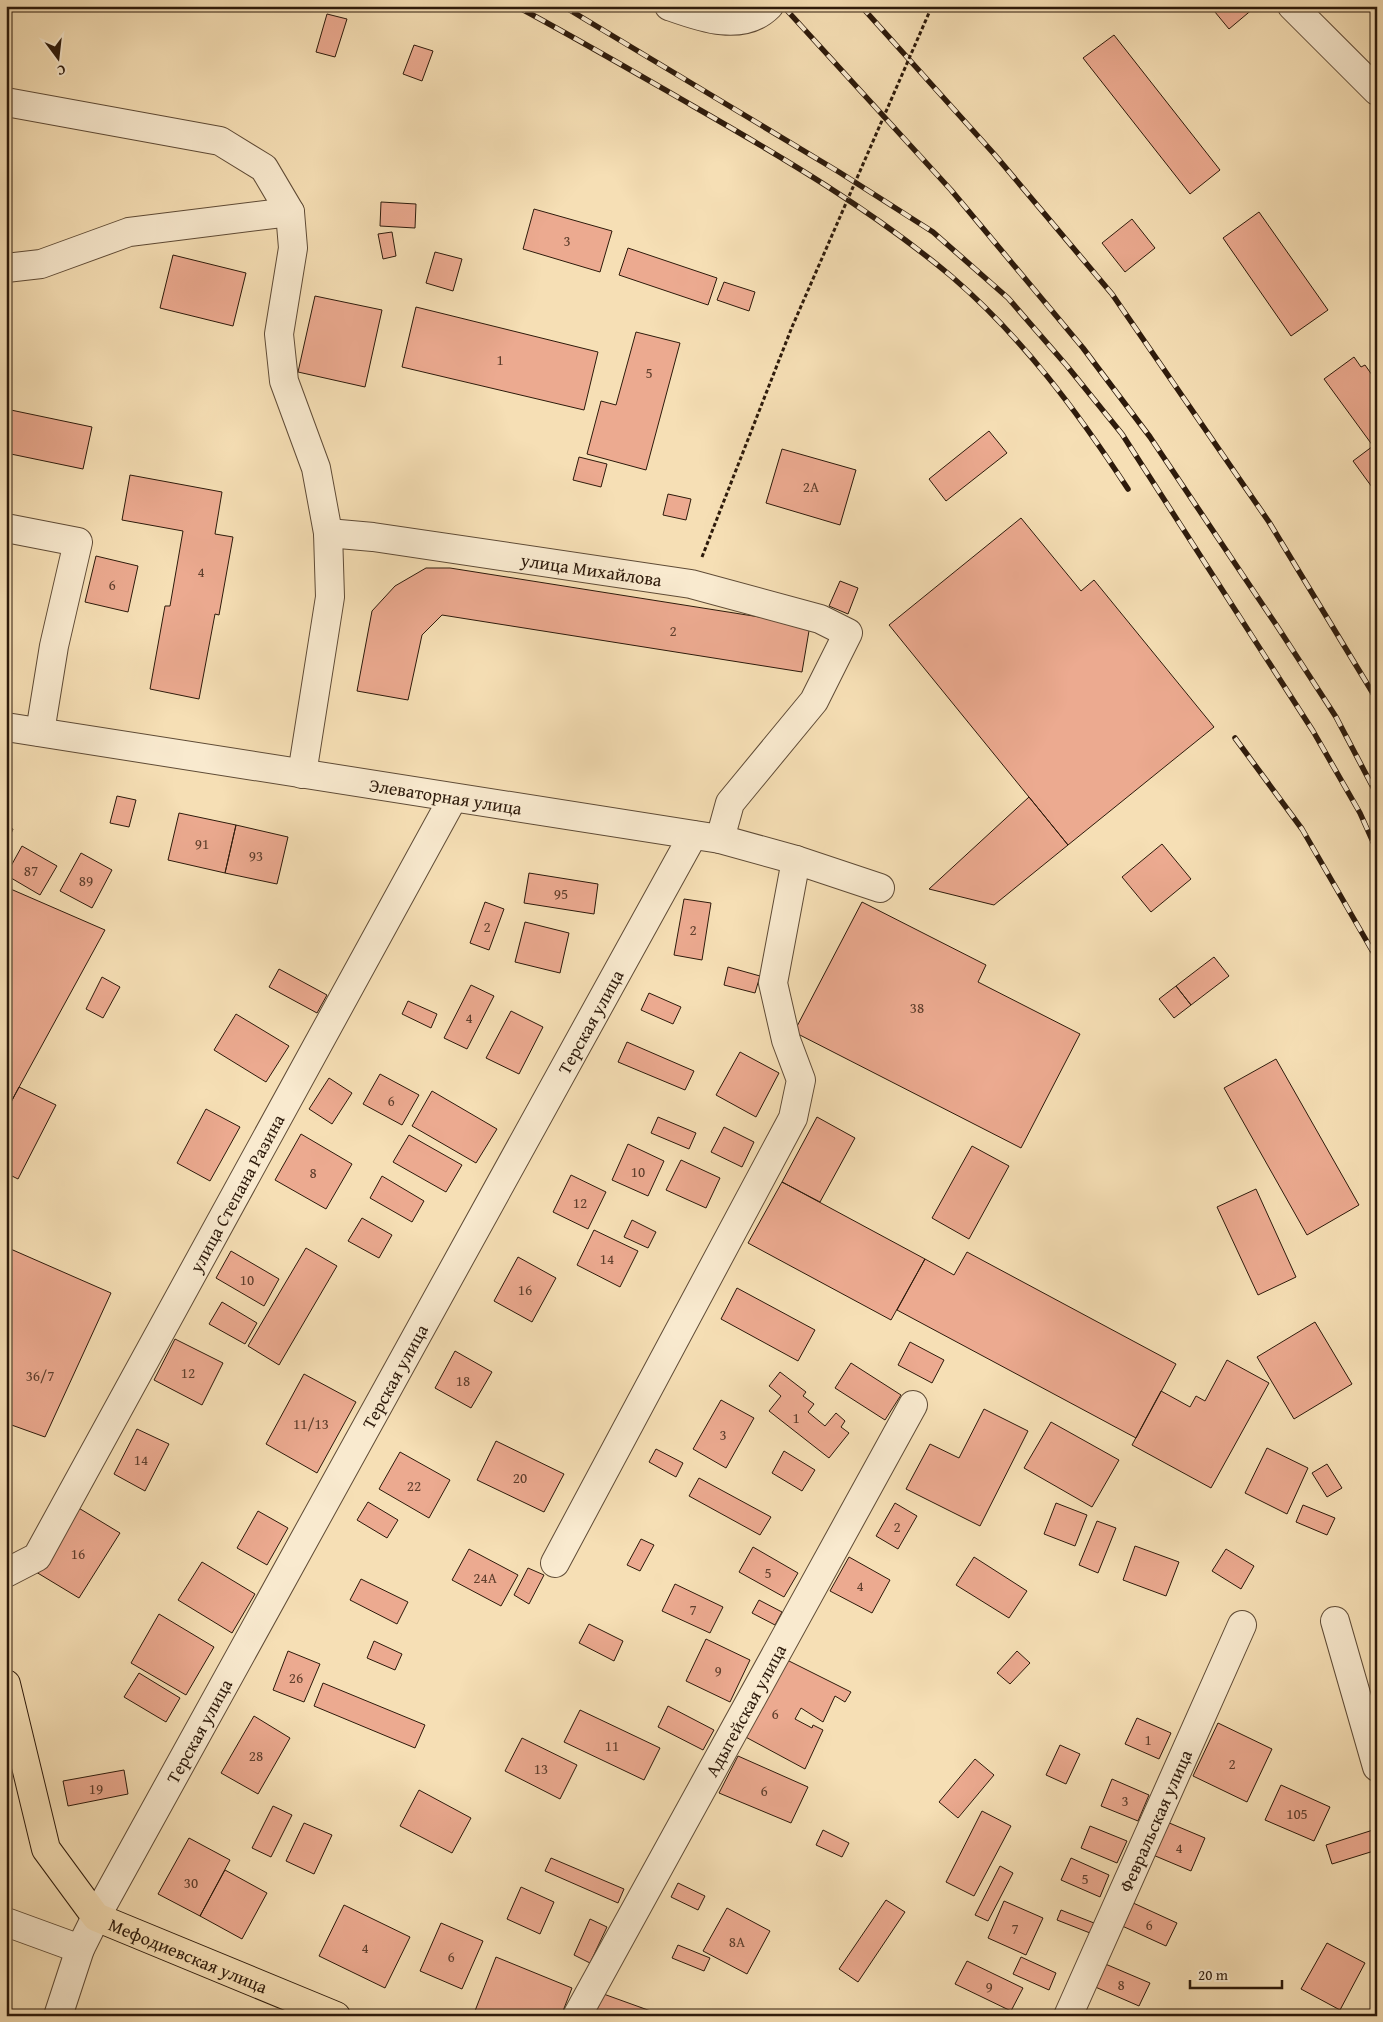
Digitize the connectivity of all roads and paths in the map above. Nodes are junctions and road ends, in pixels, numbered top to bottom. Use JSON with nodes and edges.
{"nodes":[{"id":1,"x":669,"y":6,"type":"edge"},
{"id":2,"x":769,"y":6,"type":"edge"},
{"id":3,"x":932,"y":6,"type":"edge"},
{"id":4,"x":1292,"y":6,"type":"edge"},
{"id":5,"x":1377,"y":91,"type":"edge"},
{"id":6,"x":6,"y":102,"type":"edge"},
{"id":7,"x":290,"y":212,"type":"junction"},
{"id":8,"x":6,"y":268,"type":"edge"},
{"id":9,"x":6,"y":528,"type":"edge"},
{"id":10,"x":328,"y":533,"type":"junction"},
{"id":11,"x":691,"y":584,"type":"junction"},
{"id":12,"x":6,"y":727,"type":"edge"},
{"id":13,"x":40,"y":732,"type":"junction"},
{"id":14,"x":302,"y":774,"type":"junction"},
{"id":15,"x":453,"y":798,"type":"junction"},
{"id":16,"x":693,"y":835,"type":"junction"},
{"id":17,"x":720,"y":839,"type":"junction"},
{"id":18,"x":796,"y":860,"type":"junction"},
{"id":19,"x":880,"y":888,"type":"dead end"},
{"id":20,"x":913,"y":1405,"type":"dead end"},
{"id":21,"x":555,"y":1563,"type":"dead end"},
{"id":22,"x":6,"y":1573,"type":"edge"},
{"id":23,"x":1335,"y":1621,"type":"dead end"},
{"id":24,"x":1242,"y":1624,"type":"dead end"},
{"id":25,"x":6,"y":1684,"type":"edge"},
{"id":26,"x":1377,"y":1767,"type":"edge"},
{"id":27,"x":96,"y":1916,"type":"junction"},
{"id":28,"x":6,"y":1922,"type":"edge"},
{"id":29,"x":80,"y":1949,"type":"junction"},
{"id":30,"x":58,"y":2016,"type":"edge"},
{"id":31,"x":336,"y":2016,"type":"edge"},
{"id":32,"x":577,"y":2016,"type":"edge"},
{"id":33,"x":1068,"y":2016,"type":"edge"}],
"edges":[{"from":1,"to":2,"type":"street"},
{"from":3,"to":11,"type":"path","bridge":true},
{"from":4,"to":5,"type":"street"},
{"from":6,"to":7,"type":"street"},
{"from":7,"to":8,"type":"street"},
{"from":7,"to":10,"type":"street"},
{"from":9,"to":13,"type":"street"},
{"from":10,"to":11,"type":"street","name":"улица Михайлова"},
{"from":10,"to":14,"type":"street"},
{"from":11,"to":17,"type":"street","name":"улица Михайлова"},
{"from":12,"to":13,"type":"street","name":"Элеваторная улица"},
{"from":13,"to":14,"type":"street","name":"Элеваторная улица"},
{"from":14,"to":15,"type":"street","name":"Элеваторная улица"},
{"from":15,"to":16,"type":"street","name":"Элеваторная улица"},
{"from":15,"to":22,"type":"street","name":"улица Степана Разина"},
{"from":16,"to":17,"type":"street","name":"Элеваторная улица"},
{"from":16,"to":27,"type":"street","name":"Терская улица"},
{"from":17,"to":18,"type":"street","name":"Элеваторная улица"},
{"from":18,"to":19,"type":"street","name":"Элеваторная улица"},
{"from":18,"to":21,"type":"street"},
{"from":20,"to":32,"type":"street","name":"Адыгейская улица"},
{"from":23,"to":26,"type":"street"},
{"from":24,"to":33,"type":"street","name":"Февральская улица"},
{"from":25,"to":27,"type":"main road"},
{"from":27,"to":29,"type":"street","name":"Терская улица"},
{"from":27,"to":31,"type":"main road","name":"Мефодиевская улица"},
{"from":28,"to":29,"type":"street"},
{"from":29,"to":30,"type":"street","name":"Терская улица"}]}
